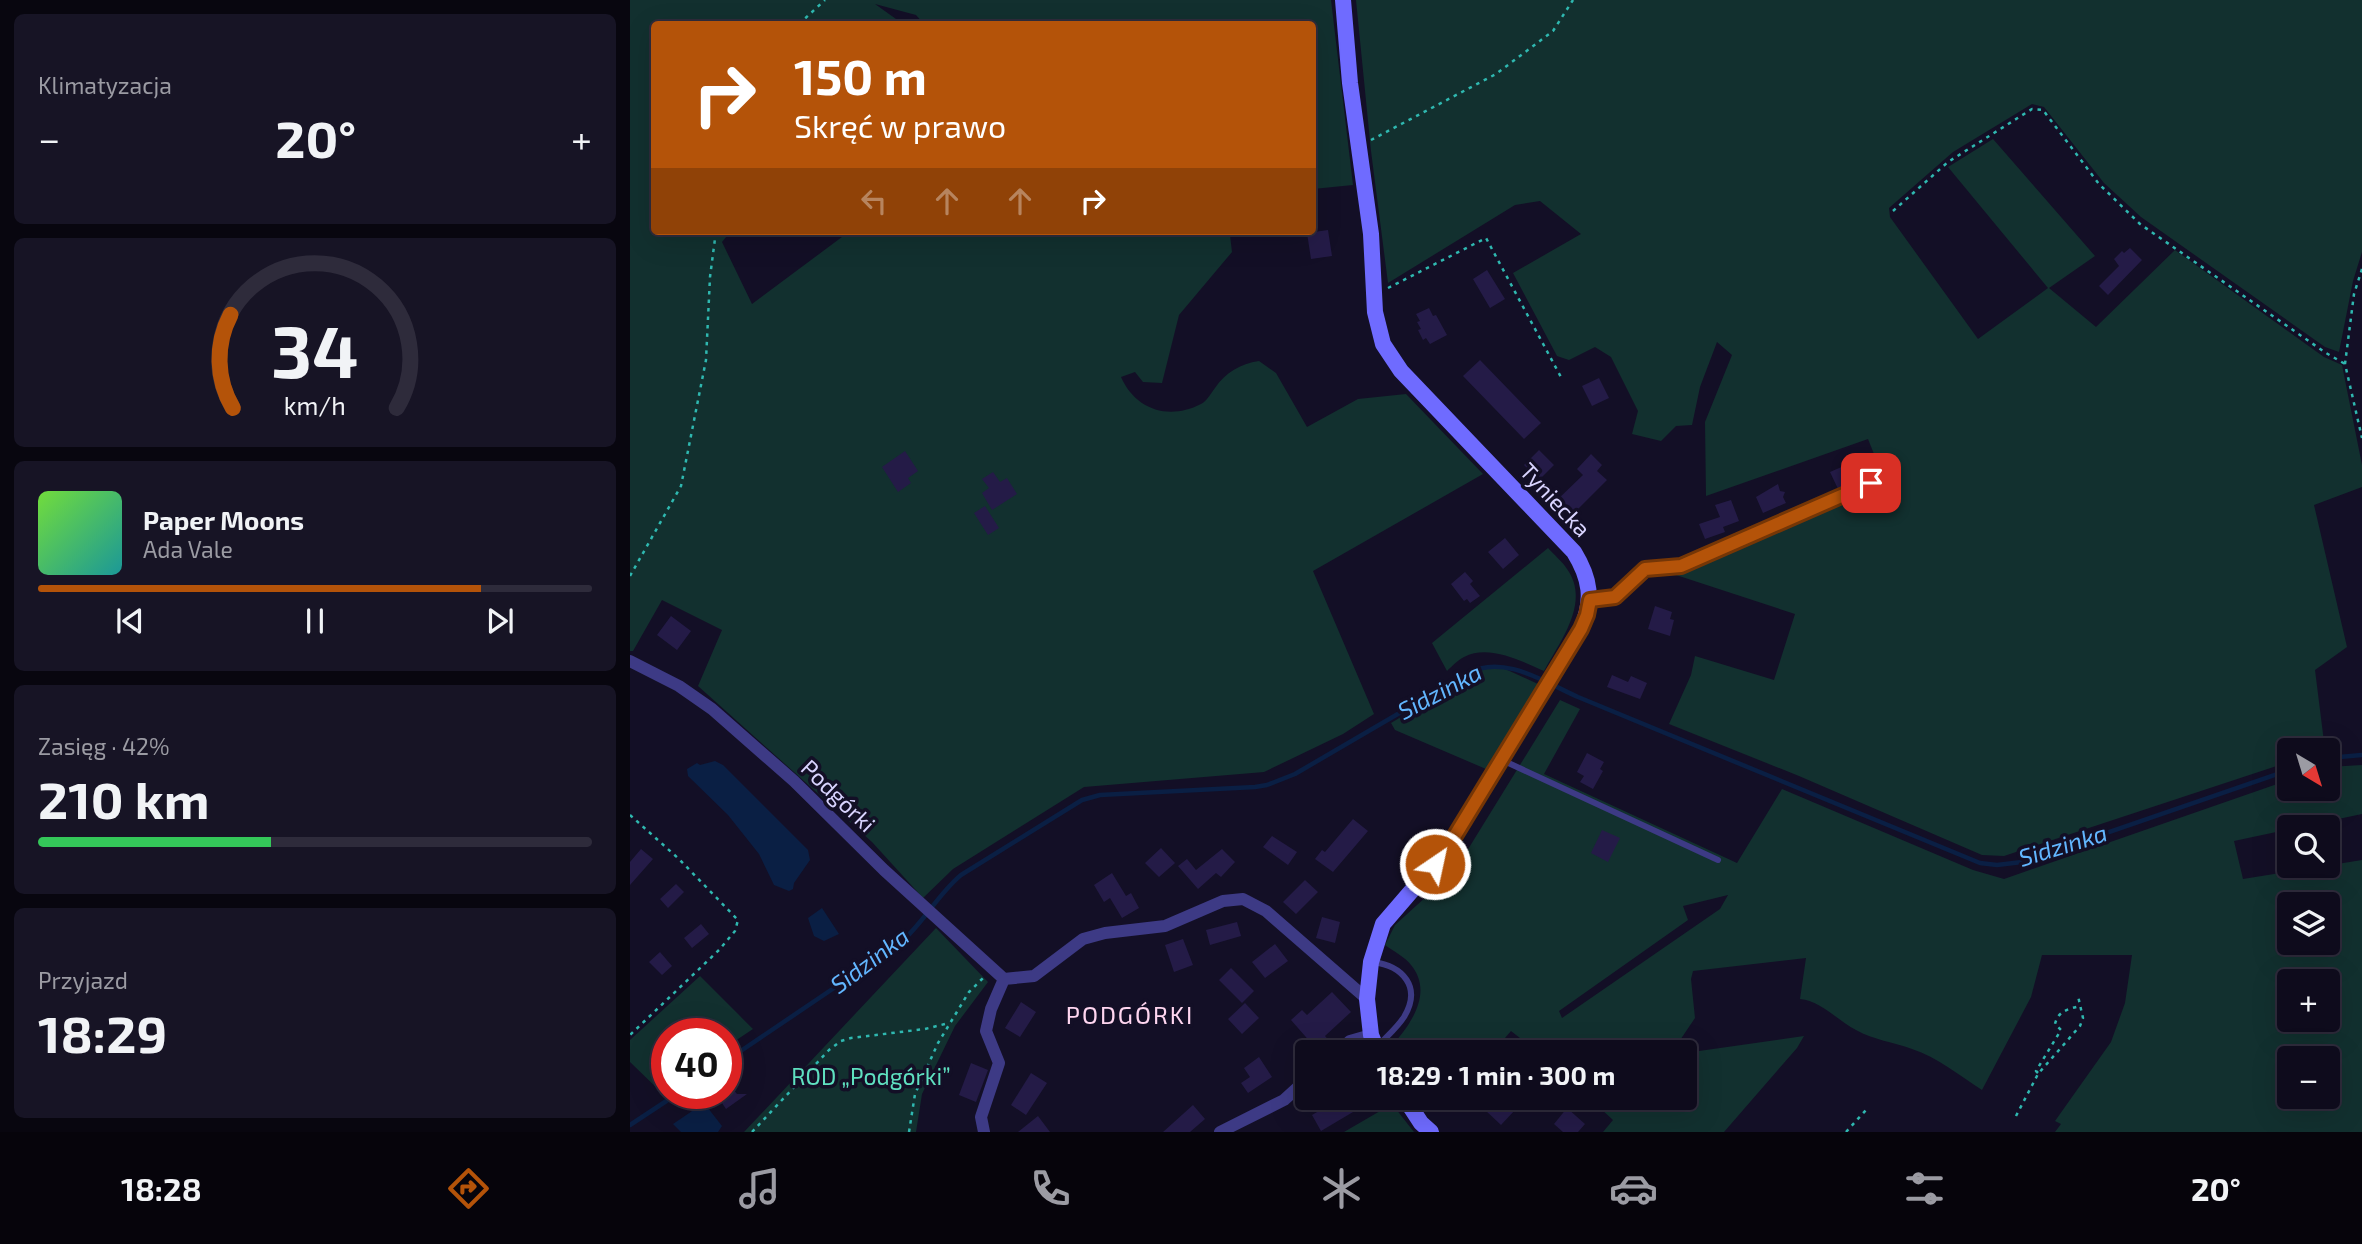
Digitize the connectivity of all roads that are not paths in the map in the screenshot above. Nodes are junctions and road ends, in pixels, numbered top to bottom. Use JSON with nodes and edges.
{"nodes":[{"id":1,"x":1343,"y":0,"type":"edge"},
{"id":2,"x":1871,"y":483,"type":"dead end"},
{"id":3,"x":1590,"y":600,"type":"junction"},
{"id":4,"x":630,"y":661,"type":"edge"},
{"id":5,"x":1500,"y":759,"type":"junction"},
{"id":6,"x":1718,"y":860,"type":"dead end"},
{"id":7,"x":1371,"y":962,"type":"junction"},
{"id":8,"x":1004,"y":979,"type":"junction"},
{"id":9,"x":1367,"y":999,"type":"junction"},
{"id":10,"x":1374,"y":1040,"type":"edge"},
{"id":11,"x":1380,"y":1040,"type":"edge"},
{"id":12,"x":1295,"y":1090,"type":"edge"},
{"id":13,"x":1412,"y":1110,"type":"edge"},
{"id":14,"x":984,"y":1132,"type":"edge"},
{"id":15,"x":1220,"y":1132,"type":"edge"},
{"id":16,"x":1431,"y":1132,"type":"edge"}],
"edges":[{"from":1,"to":3,"type":"street","name":"Tyniecka"},
{"from":2,"to":3,"type":"lane"},
{"from":3,"to":5,"type":"street"},
{"from":4,"to":8,"type":"street","name":"Podgórki"},
{"from":5,"to":6,"type":"lane"},
{"from":5,"to":7,"type":"street"},
{"from":7,"to":9,"type":"street"},
{"from":7,"to":11,"type":"lane"},
{"from":8,"to":9,"type":"street"},
{"from":8,"to":14,"type":"street"},
{"from":9,"to":10,"type":"street"},
{"from":12,"to":15,"type":"street"},
{"from":13,"to":16,"type":"street"}]}
